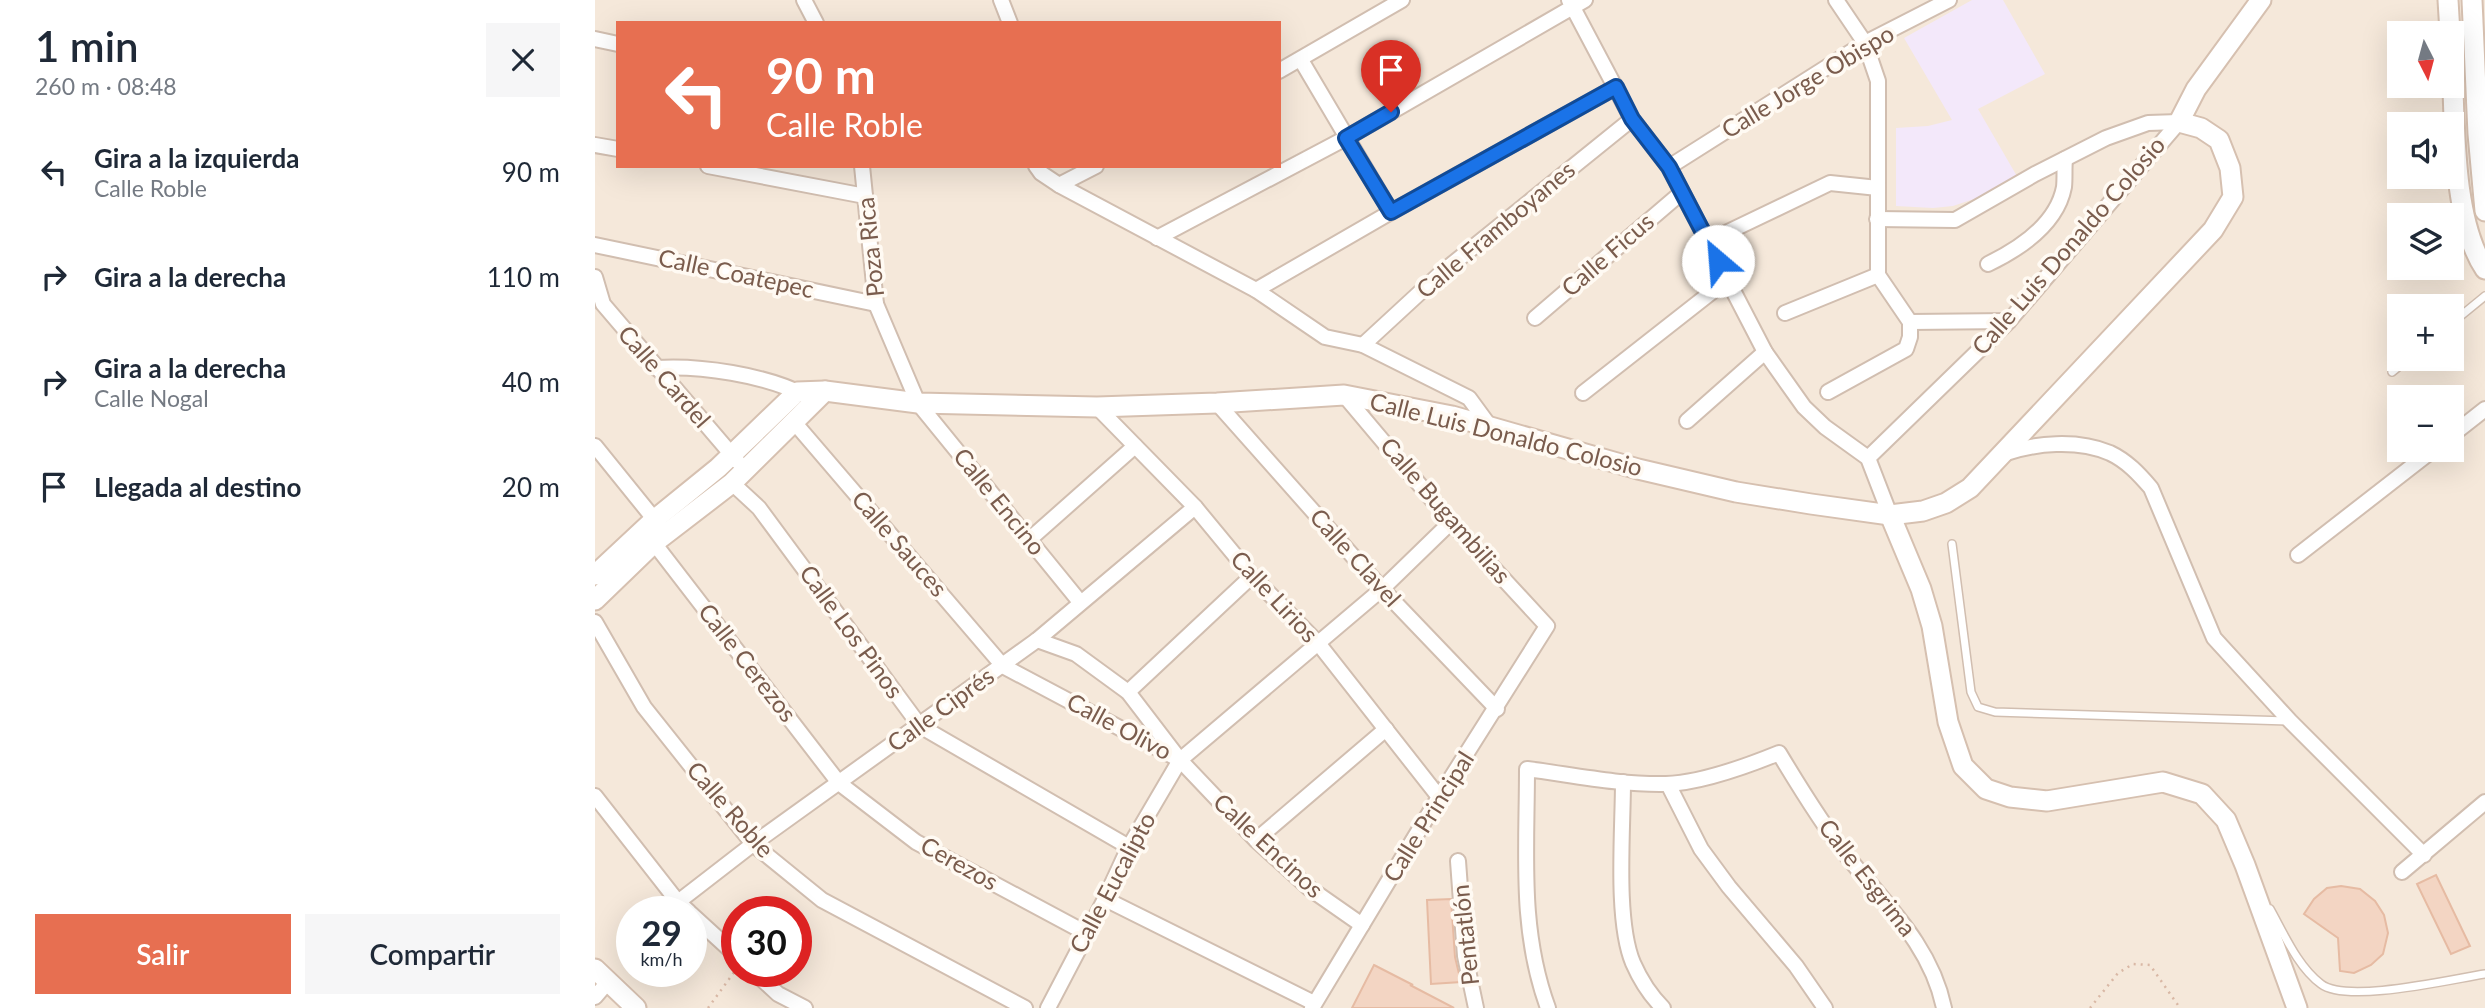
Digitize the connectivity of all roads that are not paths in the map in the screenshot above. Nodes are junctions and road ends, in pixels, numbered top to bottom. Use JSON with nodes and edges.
{"nodes":[{"id":1,"x":804,"y":0,"type":"edge"},
{"id":2,"x":1001,"y":0,"type":"edge"},
{"id":3,"x":1402,"y":0,"type":"edge"},
{"id":4,"x":1836,"y":0,"type":"edge"},
{"id":5,"x":1949,"y":0,"type":"edge"},
{"id":6,"x":2261,"y":0,"type":"edge"},
{"id":7,"x":2448,"y":0,"type":"edge"},
{"id":8,"x":2472,"y":0,"type":"edge"},
{"id":9,"x":1576,"y":2,"type":"edge"},
{"id":10,"x":815,"y":21,"type":"edge"},
{"id":11,"x":1009,"y":21,"type":"edge"},
{"id":12,"x":2449,"y":21,"type":"edge"},
{"id":13,"x":595,"y":39,"type":"edge"},
{"id":14,"x":1865,"y":43,"type":"junction"},
{"id":15,"x":616,"y":44,"type":"edge"},
{"id":16,"x":1301,"y":60,"type":"junction"},
{"id":17,"x":1281,"y":70,"type":"edge"},
{"id":18,"x":1616,"y":87,"type":"junction"},
{"id":19,"x":2455,"y":98,"type":"edge"},
{"id":20,"x":1632,"y":119,"type":"junction"},
{"id":21,"x":2179,"y":122,"type":"junction"},
{"id":22,"x":1346,"y":138,"type":"junction"},
{"id":23,"x":595,"y":145,"type":"edge"},
{"id":24,"x":616,"y":149,"type":"edge"},
{"id":25,"x":2065,"y":159,"type":"junction"},
{"id":26,"x":1669,"y":167,"type":"junction"},
{"id":27,"x":718,"y":168,"type":"edge"},
{"id":28,"x":862,"y":168,"type":"edge"},
{"id":29,"x":1037,"y":168,"type":"edge"},
{"id":30,"x":1092,"y":168,"type":"edge"},
{"id":31,"x":1059,"y":185,"type":"junction"},
{"id":32,"x":1878,"y":188,"type":"junction"},
{"id":33,"x":1681,"y":193,"type":"junction"},
{"id":34,"x":865,"y":196,"type":"junction"},
{"id":35,"x":2485,"y":211,"type":"edge"},
{"id":36,"x":1391,"y":212,"type":"junction"},
{"id":37,"x":1877,"y":219,"type":"junction"},
{"id":38,"x":1157,"y":238,"type":"junction"},
{"id":39,"x":1709,"y":241,"type":"junction"},
{"id":40,"x":595,"y":245,"type":"edge"},
{"id":41,"x":1988,"y":264,"type":"dead end"},
{"id":42,"x":2485,"y":269,"type":"edge"},
{"id":43,"x":1878,"y":275,"type":"junction"},
{"id":44,"x":595,"y":277,"type":"edge"},
{"id":45,"x":1727,"y":280,"type":"junction"},
{"id":46,"x":1256,"y":290,"type":"junction"},
{"id":47,"x":2485,"y":296,"type":"edge"},
{"id":48,"x":876,"y":304,"type":"junction"},
{"id":49,"x":1784,"y":313,"type":"dead end"},
{"id":50,"x":2464,"y":313,"type":"edge"},
{"id":51,"x":1535,"y":318,"type":"dead end"},
{"id":52,"x":2009,"y":321,"type":"junction"},
{"id":53,"x":1910,"y":322,"type":"junction"},
{"id":54,"x":1363,"y":345,"type":"junction"},
{"id":55,"x":1765,"y":352,"type":"junction"},
{"id":56,"x":656,"y":368,"type":"junction"},
{"id":57,"x":1828,"y":392,"type":"dead end"},
{"id":58,"x":1583,"y":393,"type":"dead end"},
{"id":59,"x":812,"y":395,"type":"junction"},
{"id":60,"x":1344,"y":395,"type":"junction"},
{"id":61,"x":918,"y":403,"type":"junction"},
{"id":62,"x":1217,"y":403,"type":"junction"},
{"id":63,"x":1097,"y":407,"type":"junction"},
{"id":64,"x":2485,"y":409,"type":"edge"},
{"id":65,"x":1687,"y":421,"type":"dead end"},
{"id":66,"x":795,"y":422,"type":"junction"},
{"id":67,"x":2464,"y":426,"type":"edge"},
{"id":68,"x":1491,"y":428,"type":"junction"},
{"id":69,"x":595,"y":446,"type":"edge"},
{"id":70,"x":1135,"y":446,"type":"junction"},
{"id":71,"x":732,"y":455,"type":"junction"},
{"id":72,"x":1999,"y":456,"type":"junction"},
{"id":73,"x":1868,"y":458,"type":"junction"},
{"id":74,"x":2418,"y":462,"type":"edge"},
{"id":75,"x":739,"y":477,"type":"junction"},
{"id":76,"x":1195,"y":507,"type":"junction"},
{"id":77,"x":1890,"y":515,"type":"junction"},
{"id":78,"x":1451,"y":522,"type":"junction"},
{"id":79,"x":658,"y":532,"type":"junction"},
{"id":80,"x":1030,"y":539,"type":"junction"},
{"id":81,"x":1952,"y":544,"type":"dead end"},
{"id":82,"x":2298,"y":555,"type":"dead end"},
{"id":83,"x":595,"y":575,"type":"edge"},
{"id":84,"x":1252,"y":576,"type":"junction"},
{"id":85,"x":1382,"y":589,"type":"junction"},
{"id":86,"x":595,"y":600,"type":"edge"},
{"id":87,"x":1080,"y":602,"type":"junction"},
{"id":88,"x":595,"y":622,"type":"edge"},
{"id":89,"x":1547,"y":626,"type":"joint"},
{"id":90,"x":1037,"y":640,"type":"junction"},
{"id":91,"x":1318,"y":643,"type":"junction"},
{"id":92,"x":1003,"y":666,"type":"junction"},
{"id":93,"x":1128,"y":692,"type":"junction"},
{"id":94,"x":1497,"y":709,"type":"junction"},
{"id":95,"x":2290,"y":721,"type":"junction"},
{"id":96,"x":920,"y":726,"type":"junction"},
{"id":97,"x":1386,"y":729,"type":"junction"},
{"id":98,"x":1180,"y":760,"type":"junction"},
{"id":99,"x":1623,"y":782,"type":"junction"},
{"id":100,"x":839,"y":783,"type":"junction"},
{"id":101,"x":1668,"y":784,"type":"junction"},
{"id":102,"x":595,"y":796,"type":"edge"},
{"id":103,"x":1439,"y":797,"type":"junction"},
{"id":104,"x":2485,"y":802,"type":"edge"},
{"id":105,"x":1256,"y":839,"type":"junction"},
{"id":106,"x":753,"y":844,"type":"junction"},
{"id":107,"x":1129,"y":848,"type":"junction"},
{"id":108,"x":2424,"y":855,"type":"junction"},
{"id":109,"x":1458,"y":861,"type":"dead end"},
{"id":110,"x":2245,"y":865,"type":"junction"},
{"id":111,"x":2402,"y":873,"type":"dead end"},
{"id":112,"x":676,"y":896,"type":"edge"},
{"id":113,"x":699,"y":896,"type":"edge"},
{"id":114,"x":1105,"y":900,"type":"junction"},
{"id":115,"x":1362,"y":925,"type":"junction"},
{"id":116,"x":707,"y":928,"type":"edge"},
{"id":117,"x":1086,"y":933,"type":"junction"},
{"id":118,"x":721,"y":941,"type":"edge"},
{"id":119,"x":2485,"y":974,"type":"edge"},
{"id":120,"x":599,"y":983,"type":"edge"},
{"id":121,"x":770,"y":987,"type":"edge"},
{"id":122,"x":1313,"y":1006,"type":"edge"},
{"id":123,"x":636,"y":1008,"type":"edge"},
{"id":124,"x":805,"y":1008,"type":"edge"},
{"id":125,"x":1025,"y":1008,"type":"edge"},
{"id":126,"x":1048,"y":1008,"type":"edge"},
{"id":127,"x":1476,"y":1008,"type":"edge"},
{"id":128,"x":1548,"y":1008,"type":"edge"},
{"id":129,"x":1663,"y":1008,"type":"edge"},
{"id":130,"x":1825,"y":1008,"type":"edge"},
{"id":131,"x":1944,"y":1008,"type":"edge"},
{"id":132,"x":2297,"y":1008,"type":"edge"}],
"edges":[{"from":1,"to":10,"type":"street"},
{"from":2,"to":11,"type":"street"},
{"from":3,"to":16,"type":"street"},
{"from":4,"to":14,"type":"street"},
{"from":5,"to":14,"type":"street","name":"Calle Jorge Obispo"},
{"from":6,"to":21,"type":"street"},
{"from":7,"to":12,"type":"street"},
{"from":8,"to":35,"type":"street"},
{"from":9,"to":18,"type":"street"},
{"from":9,"to":22,"type":"street"},
{"from":13,"to":15,"type":"street"},
{"from":14,"to":26,"type":"street","name":"Calle Jorge Obispo"},
{"from":14,"to":32,"type":"street"},
{"from":16,"to":17,"type":"street"},
{"from":16,"to":22,"type":"street"},
{"from":18,"to":20,"type":"street"},
{"from":18,"to":36,"type":"street"},
{"from":19,"to":42,"type":"street"},
{"from":20,"to":26,"type":"street"},
{"from":20,"to":54,"type":"street","name":"Calle Framboyanes"},
{"from":21,"to":25,"type":"street"},
{"from":21,"to":52,"type":"street","name":"Calle Luis Donaldo Colosio"},
{"from":21,"to":72,"type":"street","name":"Calle Luis Donaldo Colosio"},
{"from":22,"to":36,"type":"street"},
{"from":22,"to":38,"type":"street"},
{"from":23,"to":24,"type":"street"},
{"from":25,"to":37,"type":"street"},
{"from":25,"to":41,"type":"street"},
{"from":26,"to":33,"type":"street"},
{"from":27,"to":34,"type":"street"},
{"from":28,"to":34,"type":"street","name":"Poza Rica"},
{"from":29,"to":31,"type":"street"},
{"from":30,"to":31,"type":"street"},
{"from":31,"to":38,"type":"street"},
{"from":32,"to":37,"type":"street"},
{"from":32,"to":39,"type":"street"},
{"from":33,"to":39,"type":"street"},
{"from":33,"to":51,"type":"street","name":"Calle Ficus"},
{"from":34,"to":48,"type":"street","name":"Poza Rica"},
{"from":36,"to":46,"type":"street"},
{"from":37,"to":43,"type":"street"},
{"from":38,"to":46,"type":"street"},
{"from":39,"to":45,"type":"street"},
{"from":40,"to":48,"type":"street","name":"Calle Coatepec"},
{"from":43,"to":49,"type":"street"},
{"from":43,"to":53,"type":"street"},
{"from":44,"to":56,"type":"street","name":"Calle Cardel"},
{"from":45,"to":55,"type":"street"},
{"from":45,"to":58,"type":"street"},
{"from":46,"to":54,"type":"street"},
{"from":47,"to":50,"type":"lane"},
{"from":48,"to":61,"type":"street","name":"Poza Rica"},
{"from":52,"to":53,"type":"street"},
{"from":52,"to":73,"type":"street","name":"Calle Luis Donaldo Colosio"},
{"from":53,"to":57,"type":"street"},
{"from":54,"to":68,"type":"street"},
{"from":55,"to":65,"type":"street"},
{"from":55,"to":73,"type":"street"},
{"from":56,"to":59,"type":"street"},
{"from":56,"to":71,"type":"street","name":"Calle Cardel"},
{"from":59,"to":61,"type":"street","name":"Calle Luis Donaldo Colosio"},
{"from":59,"to":66,"type":"street"},
{"from":59,"to":71,"type":"street"},
{"from":60,"to":62,"type":"street","name":"Calle Luis Donaldo Colosio"},
{"from":60,"to":68,"type":"street","name":"Calle Luis Donaldo Colosio"},
{"from":60,"to":78,"type":"street","name":"Calle Bugambilias"},
{"from":61,"to":63,"type":"street","name":"Calle Luis Donaldo Colosio"},
{"from":61,"to":80,"type":"street","name":"Calle Encino"},
{"from":62,"to":63,"type":"street","name":"Calle Luis Donaldo Colosio"},
{"from":62,"to":85,"type":"street","name":"Calle Clavel"},
{"from":63,"to":70,"type":"street","name":"Calle Lirios"},
{"from":64,"to":67,"type":"street"},
{"from":66,"to":75,"type":"street"},
{"from":66,"to":92,"type":"street","name":"Calle Sauces"},
{"from":68,"to":77,"type":"street","name":"Calle Luis Donaldo Colosio"},
{"from":69,"to":79,"type":"street","name":"Calle Cerezos"},
{"from":70,"to":76,"type":"street","name":"Calle Lirios"},
{"from":70,"to":80,"type":"street"},
{"from":71,"to":75,"type":"street","name":"Calle Cardel"},
{"from":71,"to":79,"type":"street"},
{"from":72,"to":77,"type":"street","name":"Calle Luis Donaldo Colosio"},
{"from":72,"to":95,"type":"street"},
{"from":73,"to":77,"type":"street"},
{"from":74,"to":82,"type":"street"},
{"from":75,"to":79,"type":"street"},
{"from":75,"to":96,"type":"street","name":"Calle Los Pinos"},
{"from":76,"to":84,"type":"street","name":"Calle Lirios"},
{"from":76,"to":87,"type":"street","name":"Calle Ciprés"},
{"from":77,"to":110,"type":"street"},
{"from":78,"to":85,"type":"street","name":"Calle Eucalipto"},
{"from":78,"to":89,"type":"street","name":"Calle Bugambilias"},
{"from":79,"to":83,"type":"street"},
{"from":79,"to":86,"type":"street"},
{"from":79,"to":100,"type":"street","name":"Calle Cerezos"},
{"from":80,"to":87,"type":"street","name":"Calle Encino"},
{"from":81,"to":95,"type":"lane"},
{"from":84,"to":91,"type":"street","name":"Calle Lirios"},
{"from":84,"to":93,"type":"street"},
{"from":85,"to":91,"type":"street","name":"Calle Eucalipto"},
{"from":85,"to":94,"type":"street","name":"Calle Clavel"},
{"from":87,"to":90,"type":"street","name":"Calle Ciprés"},
{"from":88,"to":106,"type":"street","name":"Calle Roble"},
{"from":89,"to":94,"type":"street","name":"Calle Principal"},
{"from":90,"to":92,"type":"street","name":"Calle Ciprés"},
{"from":90,"to":93,"type":"street","name":"Calle Olivo"},
{"from":91,"to":97,"type":"street","name":"Calle Lirios"},
{"from":91,"to":98,"type":"street","name":"Calle Eucalipto"},
{"from":92,"to":96,"type":"street","name":"Calle Ciprés"},
{"from":92,"to":98,"type":"street","name":"Calle Olivo"},
{"from":93,"to":98,"type":"street","name":"Calle Olivo"},
{"from":94,"to":103,"type":"street","name":"Calle Principal"},
{"from":95,"to":108,"type":"street"},
{"from":96,"to":100,"type":"street","name":"Calle Ciprés"},
{"from":96,"to":107,"type":"street","name":"Calle Los Pinos"},
{"from":97,"to":103,"type":"street","name":"Calle Lirios"},
{"from":97,"to":105,"type":"street"},
{"from":98,"to":105,"type":"street","name":"Calle Encinos"},
{"from":98,"to":107,"type":"street","name":"Calle Eucalipto"},
{"from":99,"to":101,"type":"street"},
{"from":99,"to":128,"type":"street"},
{"from":99,"to":129,"type":"street"},
{"from":100,"to":106,"type":"street","name":"Calle Ciprés"},
{"from":100,"to":117,"type":"street","name":"Cerezos"},
{"from":101,"to":130,"type":"street"},
{"from":101,"to":131,"type":"street","name":"Calle Esgrima"},
{"from":102,"to":112,"type":"street"},
{"from":103,"to":115,"type":"street","name":"Calle Principal"},
{"from":104,"to":108,"type":"street"},
{"from":105,"to":115,"type":"street","name":"Calle Encinos"},
{"from":106,"to":113,"type":"street","name":"Calle Ciprés"},
{"from":106,"to":125,"type":"street","name":"Calle Roble"},
{"from":107,"to":114,"type":"street","name":"Calle Eucalipto"},
{"from":108,"to":111,"type":"street"},
{"from":109,"to":127,"type":"street","name":"Pentatlón"},
{"from":110,"to":119,"type":"lane"},
{"from":110,"to":132,"type":"street"},
{"from":114,"to":117,"type":"street","name":"Calle Eucalipto"},
{"from":114,"to":122,"type":"street"},
{"from":115,"to":122,"type":"street","name":"Calle Principal"},
{"from":116,"to":118,"type":"street"},
{"from":117,"to":126,"type":"street","name":"Calle Eucalipto"},
{"from":120,"to":123,"type":"street"},
{"from":121,"to":124,"type":"street"}]}
